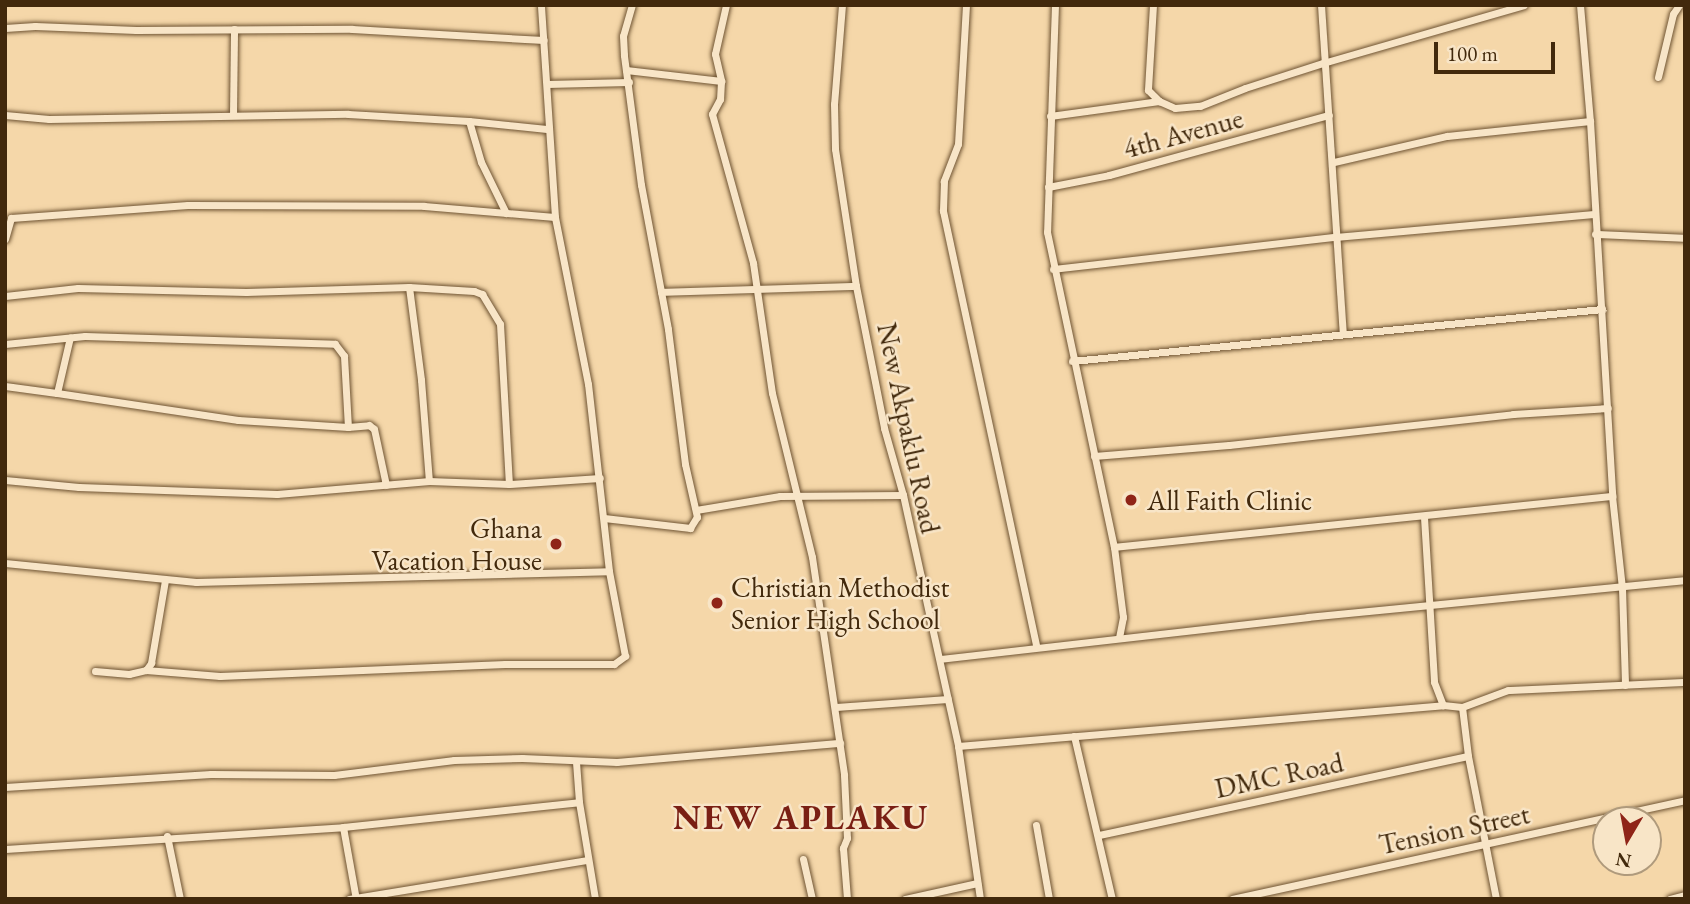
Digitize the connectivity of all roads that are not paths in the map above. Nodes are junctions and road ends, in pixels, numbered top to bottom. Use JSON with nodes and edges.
{"nodes":[{"id":1,"x":541,"y":5,"type":"edge"},
{"id":2,"x":632,"y":5,"type":"edge"},
{"id":3,"x":726,"y":5,"type":"edge"},
{"id":4,"x":842,"y":5,"type":"edge"},
{"id":5,"x":966,"y":5,"type":"edge"},
{"id":6,"x":1055,"y":5,"type":"edge"},
{"id":7,"x":1153,"y":5,"type":"edge"},
{"id":8,"x":1321,"y":5,"type":"edge"},
{"id":9,"x":1524,"y":5,"type":"edge"},
{"id":10,"x":1580,"y":5,"type":"edge"},
{"id":11,"x":1679,"y":5,"type":"edge"},
{"id":12,"x":5,"y":29,"type":"edge"},
{"id":13,"x":234,"y":29,"type":"junction"},
{"id":14,"x":544,"y":40,"type":"junction"},
{"id":15,"x":1323,"y":63,"type":"junction"},
{"id":16,"x":626,"y":70,"type":"junction"},
{"id":17,"x":1658,"y":77,"type":"dead end"},
{"id":18,"x":721,"y":81,"type":"junction"},
{"id":19,"x":629,"y":82,"type":"junction"},
{"id":20,"x":547,"y":84,"type":"junction"},
{"id":21,"x":1159,"y":101,"type":"junction"},
{"id":22,"x":5,"y":115,"type":"edge"},
{"id":23,"x":233,"y":115,"type":"junction"},
{"id":24,"x":1329,"y":115,"type":"junction"},
{"id":25,"x":1050,"y":116,"type":"junction"},
{"id":26,"x":469,"y":121,"type":"junction"},
{"id":27,"x":1590,"y":121,"type":"junction"},
{"id":28,"x":547,"y":128,"type":"junction"},
{"id":29,"x":1334,"y":162,"type":"junction"},
{"id":30,"x":1048,"y":187,"type":"junction"},
{"id":31,"x":506,"y":213,"type":"junction"},
{"id":32,"x":1593,"y":214,"type":"junction"},
{"id":33,"x":555,"y":217,"type":"junction"},
{"id":34,"x":1595,"y":234,"type":"junction"},
{"id":35,"x":1336,"y":237,"type":"junction"},
{"id":36,"x":1685,"y":238,"type":"edge"},
{"id":37,"x":5,"y":239,"type":"edge"},
{"id":38,"x":1053,"y":269,"type":"junction"},
{"id":39,"x":856,"y":286,"type":"junction"},
{"id":40,"x":409,"y":287,"type":"junction"},
{"id":41,"x":756,"y":291,"type":"junction"},
{"id":42,"x":661,"y":292,"type":"junction"},
{"id":43,"x":5,"y":296,"type":"edge"},
{"id":44,"x":1602,"y":309,"type":"junction"},
{"id":45,"x":1343,"y":332,"type":"junction"},
{"id":46,"x":70,"y":337,"type":"junction"},
{"id":47,"x":5,"y":344,"type":"edge"},
{"id":48,"x":1072,"y":361,"type":"junction"},
{"id":49,"x":5,"y":386,"type":"edge"},
{"id":50,"x":57,"y":393,"type":"junction"},
{"id":51,"x":1608,"y":408,"type":"junction"},
{"id":52,"x":348,"y":427,"type":"junction"},
{"id":53,"x":1094,"y":456,"type":"junction"},
{"id":54,"x":600,"y":478,"type":"junction"},
{"id":55,"x":5,"y":480,"type":"edge"},
{"id":56,"x":429,"y":481,"type":"junction"},
{"id":57,"x":509,"y":484,"type":"junction"},
{"id":58,"x":386,"y":485,"type":"junction"},
{"id":59,"x":903,"y":495,"type":"junction"},
{"id":60,"x":1612,"y":496,"type":"junction"},
{"id":61,"x":797,"y":497,"type":"junction"},
{"id":62,"x":696,"y":510,"type":"junction"},
{"id":63,"x":1424,"y":517,"type":"junction"},
{"id":64,"x":604,"y":519,"type":"junction"},
{"id":65,"x":1114,"y":547,"type":"junction"},
{"id":66,"x":5,"y":563,"type":"edge"},
{"id":67,"x":609,"y":571,"type":"junction"},
{"id":68,"x":165,"y":580,"type":"junction"},
{"id":69,"x":1685,"y":580,"type":"edge"},
{"id":70,"x":1622,"y":588,"type":"junction"},
{"id":71,"x":1431,"y":605,"type":"junction"},
{"id":72,"x":1119,"y":638,"type":"junction"},
{"id":73,"x":1036,"y":646,"type":"junction"},
{"id":74,"x":940,"y":659,"type":"junction"},
{"id":75,"x":146,"y":670,"type":"junction"},
{"id":76,"x":95,"y":671,"type":"dead end"},
{"id":77,"x":1685,"y":682,"type":"edge"},
{"id":78,"x":1625,"y":685,"type":"junction"},
{"id":79,"x":948,"y":699,"type":"junction"},
{"id":80,"x":1443,"y":705,"type":"junction"},
{"id":81,"x":836,"y":707,"type":"junction"},
{"id":82,"x":1462,"y":707,"type":"junction"},
{"id":83,"x":1074,"y":736,"type":"junction"},
{"id":84,"x":840,"y":743,"type":"junction"},
{"id":85,"x":958,"y":746,"type":"junction"},
{"id":86,"x":1468,"y":756,"type":"junction"},
{"id":87,"x":576,"y":762,"type":"junction"},
{"id":88,"x":5,"y":787,"type":"edge"},
{"id":89,"x":1685,"y":800,"type":"edge"},
{"id":90,"x":579,"y":802,"type":"junction"},
{"id":91,"x":1036,"y":825,"type":"dead end"},
{"id":92,"x":343,"y":827,"type":"junction"},
{"id":93,"x":1099,"y":835,"type":"junction"},
{"id":94,"x":167,"y":836,"type":"junction"},
{"id":95,"x":1487,"y":845,"type":"junction"},
{"id":96,"x":5,"y":849,"type":"edge"},
{"id":97,"x":803,"y":859,"type":"dead end"},
{"id":98,"x":588,"y":860,"type":"junction"},
{"id":99,"x":977,"y":883,"type":"junction"},
{"id":100,"x":1685,"y":895,"type":"edge"},
{"id":101,"x":354,"y":898,"type":"edge"},
{"id":102,"x":180,"y":899,"type":"edge"},
{"id":103,"x":595,"y":899,"type":"edge"},
{"id":104,"x":812,"y":899,"type":"edge"},
{"id":105,"x":847,"y":899,"type":"edge"},
{"id":106,"x":905,"y":899,"type":"edge"},
{"id":107,"x":980,"y":899,"type":"edge"},
{"id":108,"x":1049,"y":899,"type":"edge"},
{"id":109,"x":1112,"y":899,"type":"edge"},
{"id":110,"x":1232,"y":899,"type":"edge"},
{"id":111,"x":1496,"y":899,"type":"edge"},
{"id":112,"x":1670,"y":899,"type":"edge"}],
"edges":[{"from":1,"to":14,"type":"street"},
{"from":2,"to":16,"type":"street"},
{"from":3,"to":18,"type":"street"},
{"from":4,"to":39,"type":"street","name":"New Akpaklu Road"},
{"from":5,"to":73,"type":"street"},
{"from":6,"to":25,"type":"street"},
{"from":7,"to":21,"type":"street"},
{"from":8,"to":15,"type":"street"},
{"from":9,"to":15,"type":"street"},
{"from":10,"to":27,"type":"street"},
{"from":11,"to":17,"type":"street"},
{"from":12,"to":13,"type":"street"},
{"from":13,"to":14,"type":"street"},
{"from":13,"to":23,"type":"street"},
{"from":14,"to":20,"type":"street"},
{"from":15,"to":21,"type":"street"},
{"from":15,"to":24,"type":"street"},
{"from":16,"to":18,"type":"street"},
{"from":16,"to":19,"type":"street"},
{"from":18,"to":41,"type":"street"},
{"from":19,"to":20,"type":"street"},
{"from":19,"to":42,"type":"street"},
{"from":20,"to":28,"type":"street"},
{"from":21,"to":25,"type":"street"},
{"from":22,"to":23,"type":"street"},
{"from":23,"to":26,"type":"street"},
{"from":24,"to":29,"type":"street"},
{"from":24,"to":30,"type":"street","name":"4th Avenue"},
{"from":25,"to":30,"type":"street"},
{"from":26,"to":28,"type":"street"},
{"from":26,"to":31,"type":"street"},
{"from":27,"to":29,"type":"street"},
{"from":27,"to":32,"type":"street"},
{"from":28,"to":33,"type":"street"},
{"from":29,"to":35,"type":"street"},
{"from":30,"to":38,"type":"street"},
{"from":31,"to":33,"type":"street"},
{"from":31,"to":37,"type":"street"},
{"from":32,"to":34,"type":"street"},
{"from":32,"to":35,"type":"street"},
{"from":33,"to":54,"type":"street"},
{"from":34,"to":36,"type":"street"},
{"from":34,"to":44,"type":"street"},
{"from":35,"to":38,"type":"street"},
{"from":35,"to":45,"type":"street"},
{"from":38,"to":48,"type":"street"},
{"from":39,"to":41,"type":"street"},
{"from":39,"to":59,"type":"street","name":"New Akpaklu Road"},
{"from":40,"to":43,"type":"street"},
{"from":40,"to":56,"type":"street"},
{"from":40,"to":57,"type":"street"},
{"from":41,"to":42,"type":"street"},
{"from":41,"to":61,"type":"street"},
{"from":42,"to":62,"type":"street"},
{"from":44,"to":45,"type":"street"},
{"from":44,"to":51,"type":"street"},
{"from":45,"to":48,"type":"street"},
{"from":46,"to":47,"type":"street"},
{"from":46,"to":50,"type":"street"},
{"from":46,"to":52,"type":"street"},
{"from":48,"to":53,"type":"street"},
{"from":49,"to":50,"type":"street"},
{"from":50,"to":52,"type":"street"},
{"from":51,"to":53,"type":"street"},
{"from":51,"to":60,"type":"street"},
{"from":52,"to":58,"type":"street"},
{"from":53,"to":65,"type":"street"},
{"from":54,"to":57,"type":"street"},
{"from":54,"to":64,"type":"street"},
{"from":55,"to":58,"type":"street"},
{"from":56,"to":57,"type":"street"},
{"from":56,"to":58,"type":"street"},
{"from":59,"to":61,"type":"street"},
{"from":59,"to":74,"type":"street","name":"New Akpaklu Road"},
{"from":60,"to":63,"type":"street"},
{"from":60,"to":70,"type":"street"},
{"from":61,"to":62,"type":"street"},
{"from":61,"to":81,"type":"street"},
{"from":62,"to":64,"type":"street"},
{"from":63,"to":65,"type":"street"},
{"from":63,"to":71,"type":"street"},
{"from":64,"to":67,"type":"street"},
{"from":65,"to":72,"type":"street"},
{"from":66,"to":68,"type":"street"},
{"from":67,"to":68,"type":"street"},
{"from":67,"to":75,"type":"street"},
{"from":68,"to":75,"type":"street"},
{"from":69,"to":70,"type":"street"},
{"from":70,"to":71,"type":"street"},
{"from":70,"to":78,"type":"street"},
{"from":71,"to":72,"type":"street"},
{"from":71,"to":80,"type":"street"},
{"from":72,"to":73,"type":"street"},
{"from":73,"to":74,"type":"street"},
{"from":74,"to":79,"type":"street","name":"New Akpaklu Road"},
{"from":75,"to":76,"type":"street"},
{"from":77,"to":78,"type":"street"},
{"from":78,"to":82,"type":"street"},
{"from":79,"to":81,"type":"street"},
{"from":79,"to":85,"type":"street","name":"New Akpaklu Road"},
{"from":80,"to":82,"type":"street"},
{"from":80,"to":83,"type":"street"},
{"from":81,"to":84,"type":"street"},
{"from":82,"to":86,"type":"street"},
{"from":83,"to":85,"type":"street"},
{"from":83,"to":93,"type":"street"},
{"from":84,"to":87,"type":"street"},
{"from":84,"to":105,"type":"street"},
{"from":85,"to":99,"type":"street","name":"New Akpaklu Road"},
{"from":86,"to":93,"type":"street","name":"DMC Road"},
{"from":86,"to":95,"type":"street"},
{"from":87,"to":88,"type":"street"},
{"from":87,"to":90,"type":"street"},
{"from":89,"to":95,"type":"street","name":"Tension Street"},
{"from":90,"to":92,"type":"street"},
{"from":90,"to":98,"type":"street"},
{"from":91,"to":108,"type":"street"},
{"from":92,"to":94,"type":"street"},
{"from":92,"to":101,"type":"street"},
{"from":93,"to":109,"type":"street"},
{"from":94,"to":96,"type":"street"},
{"from":94,"to":102,"type":"street"},
{"from":95,"to":110,"type":"street","name":"Tension Street"},
{"from":95,"to":111,"type":"street"},
{"from":97,"to":104,"type":"street"},
{"from":98,"to":101,"type":"street"},
{"from":98,"to":103,"type":"street"},
{"from":99,"to":106,"type":"street"},
{"from":99,"to":107,"type":"street","name":"New Akpaklu Road"},
{"from":100,"to":112,"type":"street"}]}
